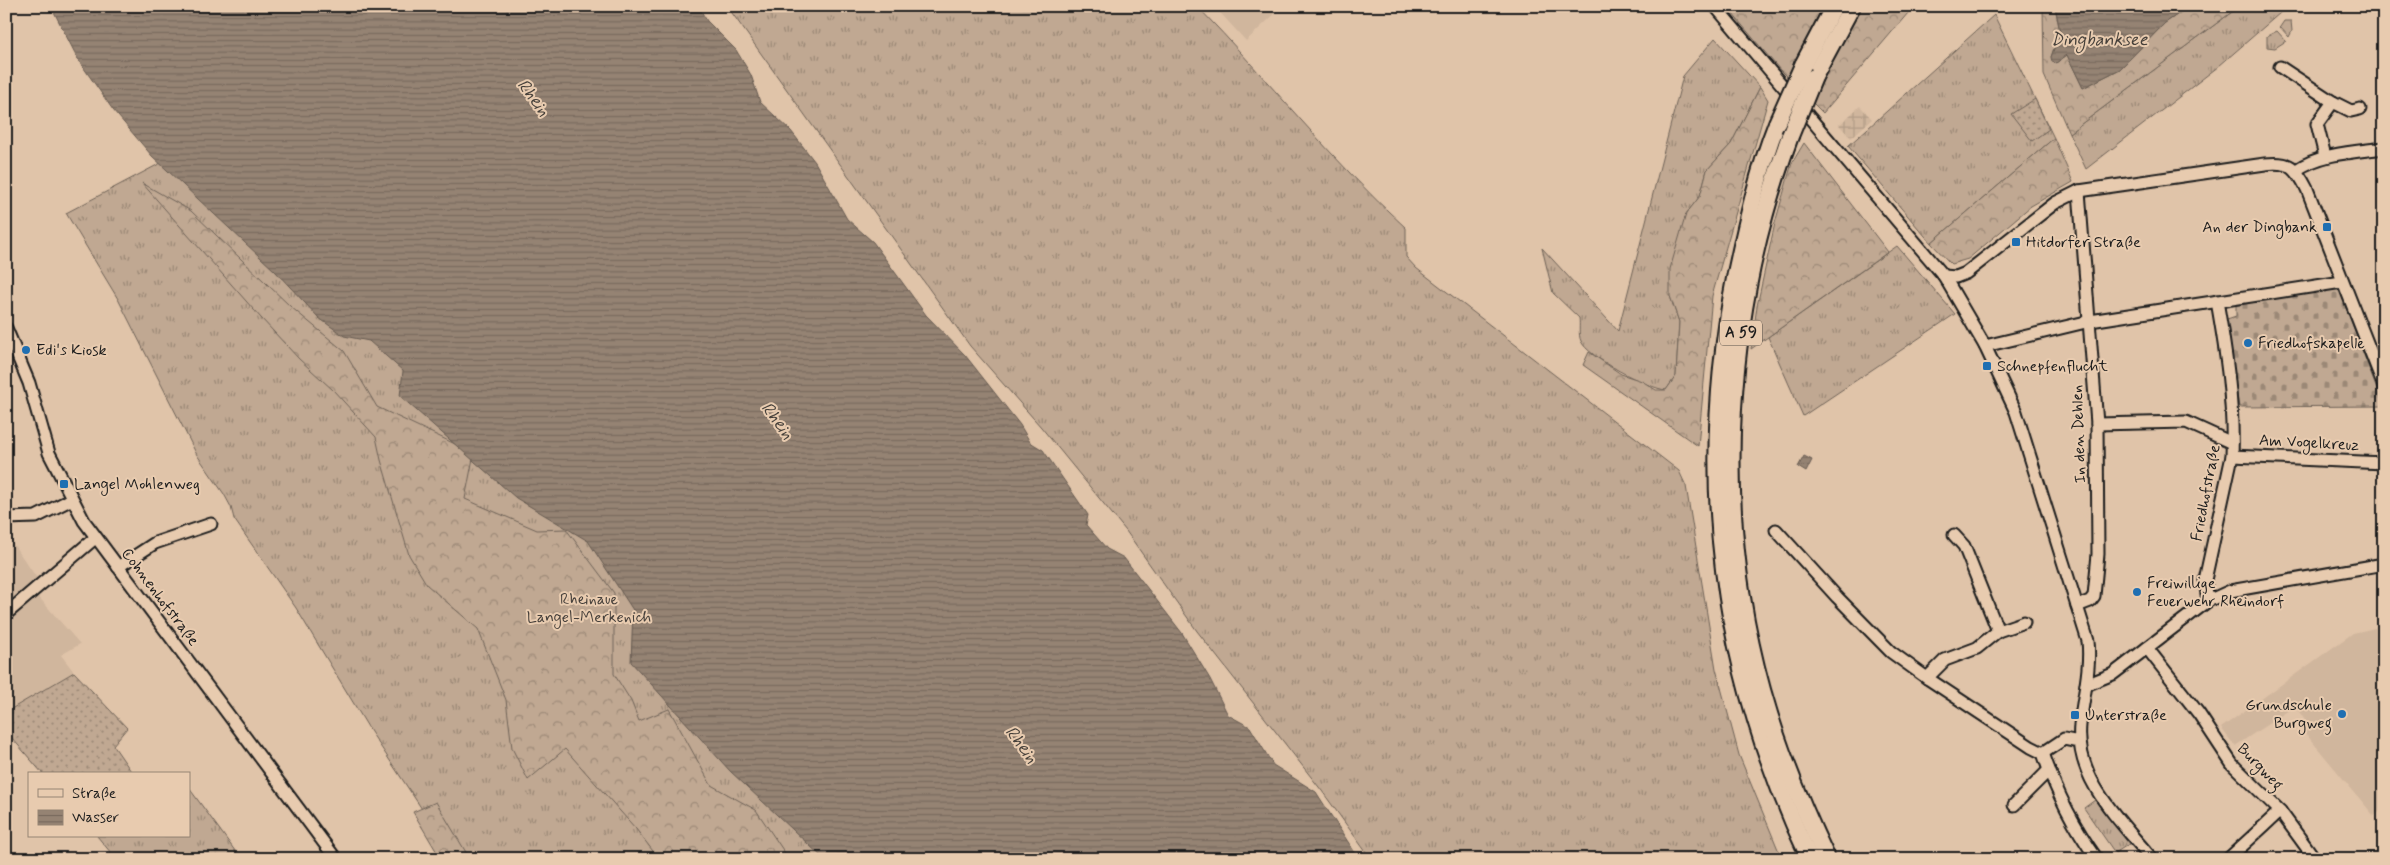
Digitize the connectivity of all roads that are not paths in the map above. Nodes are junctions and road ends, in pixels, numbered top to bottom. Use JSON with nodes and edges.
{"nodes":[{"id":1,"x":1715,"y":6,"type":"edge"},
{"id":2,"x":1834,"y":6,"type":"edge"},
{"id":3,"x":1852,"y":6,"type":"edge"},
{"id":4,"x":2280,"y":67,"type":"dead end"},
{"id":5,"x":1809,"y":71,"type":"junction"},
{"id":6,"x":2333,"y":102,"type":"junction"},
{"id":7,"x":2360,"y":109,"type":"dead end"},
{"id":8,"x":2384,"y":148,"type":"edge"},
{"id":9,"x":2325,"y":156,"type":"junction"},
{"id":10,"x":2296,"y":170,"type":"junction"},
{"id":11,"x":2079,"y":191,"type":"junction"},
{"id":12,"x":1944,"y":276,"type":"junction"},
{"id":13,"x":2342,"y":282,"type":"junction"},
{"id":14,"x":2217,"y":301,"type":"junction"},
{"id":15,"x":2090,"y":321,"type":"junction"},
{"id":16,"x":6,"y":328,"type":"edge"},
{"id":17,"x":1985,"y":346,"type":"junction"},
{"id":18,"x":2384,"y":386,"type":"edge"},
{"id":19,"x":2097,"y":424,"type":"junction"},
{"id":20,"x":2232,"y":443,"type":"junction"},
{"id":21,"x":2232,"y":456,"type":"junction"},
{"id":22,"x":2384,"y":463,"type":"edge"},
{"id":23,"x":72,"y":498,"type":"junction"},
{"id":24,"x":6,"y":518,"type":"edge"},
{"id":25,"x":211,"y":524,"type":"dead end"},
{"id":26,"x":1776,"y":530,"type":"dead end"},
{"id":27,"x":1954,"y":535,"type":"dead end"},
{"id":28,"x":95,"y":538,"type":"junction"},
{"id":29,"x":2384,"y":564,"type":"edge"},
{"id":30,"x":118,"y":567,"type":"junction"},
{"id":31,"x":2208,"y":601,"type":"junction"},
{"id":32,"x":2077,"y":606,"type":"junction"},
{"id":33,"x":6,"y":614,"type":"edge"},
{"id":34,"x":2024,"y":622,"type":"dead end"},
{"id":35,"x":1998,"y":631,"type":"junction"},
{"id":36,"x":2147,"y":648,"type":"junction"},
{"id":37,"x":1926,"y":678,"type":"junction"},
{"id":38,"x":2086,"y":685,"type":"junction"},
{"id":39,"x":2080,"y":742,"type":"junction"},
{"id":40,"x":2043,"y":753,"type":"junction"},
{"id":41,"x":2049,"y":770,"type":"junction"},
{"id":42,"x":2014,"y":805,"type":"dead end"},
{"id":43,"x":2280,"y":811,"type":"junction"},
{"id":44,"x":336,"y":859,"type":"edge"},
{"id":45,"x":1810,"y":859,"type":"edge"},
{"id":46,"x":1826,"y":859,"type":"edge"},
{"id":47,"x":2097,"y":859,"type":"edge"},
{"id":48,"x":2152,"y":859,"type":"edge"},
{"id":49,"x":2228,"y":859,"type":"edge"},
{"id":50,"x":2315,"y":859,"type":"edge"}],
"edges":[{"from":1,"to":12,"type":"street"},
{"from":2,"to":5,"type":"highway","number":"A 59"},
{"from":3,"to":5,"type":"highway","number":"A 59"},
{"from":4,"to":6,"type":"street"},
{"from":5,"to":45,"type":"highway","number":"A 59","bridge":true},
{"from":5,"to":46,"type":"highway","number":"A 59","bridge":true},
{"from":6,"to":7,"type":"street"},
{"from":6,"to":9,"type":"street"},
{"from":8,"to":9,"type":"street"},
{"from":9,"to":10,"type":"street"},
{"from":10,"to":11,"type":"street"},
{"from":10,"to":13,"type":"street"},
{"from":11,"to":12,"type":"street"},
{"from":11,"to":15,"type":"street","name":"In den Dehlen"},
{"from":12,"to":17,"type":"street"},
{"from":13,"to":14,"type":"street"},
{"from":13,"to":18,"type":"street"},
{"from":14,"to":15,"type":"street"},
{"from":14,"to":20,"type":"street","name":"Friedhofstraße"},
{"from":15,"to":17,"type":"street"},
{"from":15,"to":19,"type":"street","name":"In den Dehlen"},
{"from":16,"to":23,"type":"street","name":"Cohnenhofstraße"},
{"from":17,"to":32,"type":"street"},
{"from":19,"to":20,"type":"street"},
{"from":19,"to":32,"type":"street","name":"In den Dehlen"},
{"from":20,"to":21,"type":"street","name":"Friedhofstraße"},
{"from":21,"to":22,"type":"street","name":"Am Vogelkreuz"},
{"from":21,"to":31,"type":"street","name":"Friedhofstraße"},
{"from":23,"to":24,"type":"street"},
{"from":23,"to":28,"type":"street","name":"Cohnenhofstraße"},
{"from":25,"to":30,"type":"street"},
{"from":26,"to":37,"type":"street"},
{"from":27,"to":35,"type":"street"},
{"from":28,"to":30,"type":"street","name":"Cohnenhofstraße"},
{"from":28,"to":33,"type":"street"},
{"from":29,"to":31,"type":"street"},
{"from":30,"to":44,"type":"street","name":"Cohnenhofstraße"},
{"from":31,"to":36,"type":"street"},
{"from":32,"to":38,"type":"street"},
{"from":34,"to":35,"type":"street"},
{"from":35,"to":37,"type":"street"},
{"from":36,"to":38,"type":"street"},
{"from":36,"to":43,"type":"street","name":"Burgweg"},
{"from":37,"to":40,"type":"street"},
{"from":38,"to":39,"type":"street"},
{"from":39,"to":40,"type":"street"},
{"from":39,"to":48,"type":"street"},
{"from":40,"to":41,"type":"street"},
{"from":41,"to":42,"type":"street"},
{"from":41,"to":47,"type":"street"},
{"from":43,"to":49,"type":"street"},
{"from":43,"to":50,"type":"street","name":"Burgweg"}]}
